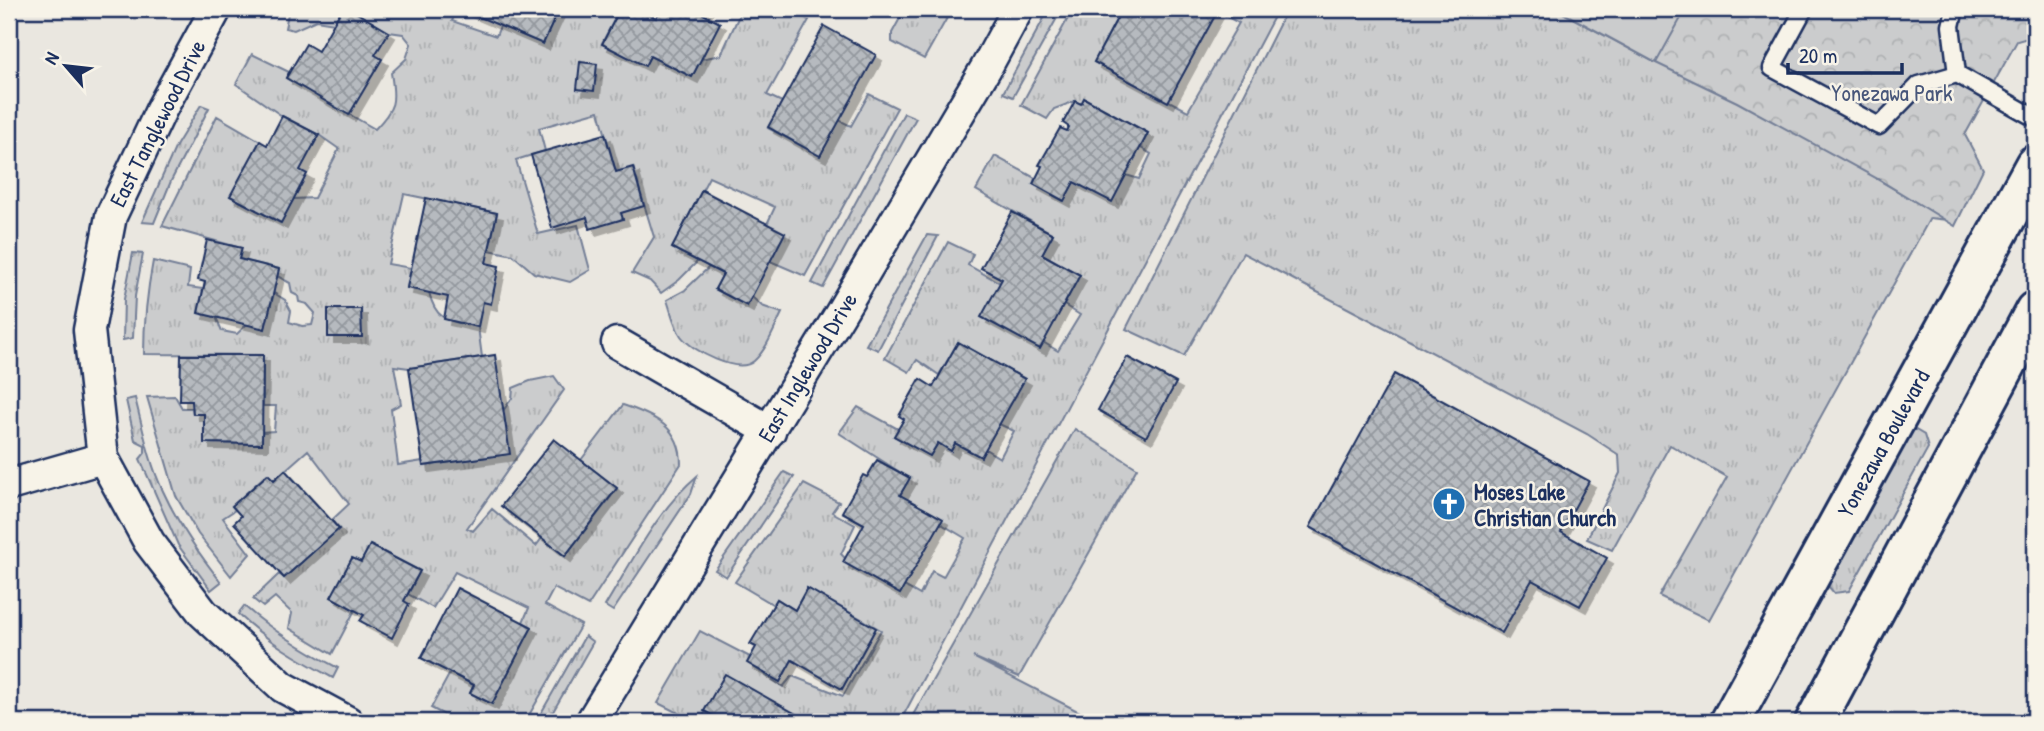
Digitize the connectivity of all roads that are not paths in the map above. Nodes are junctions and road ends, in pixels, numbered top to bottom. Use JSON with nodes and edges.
{"nodes":[{"id":1,"x":216,"y":9,"type":"edge"},
{"id":2,"x":1017,"y":9,"type":"edge"},
{"id":3,"x":1804,"y":9,"type":"edge"},
{"id":4,"x":1955,"y":9,"type":"edge"},
{"id":5,"x":1957,"y":74,"type":"junction"},
{"id":6,"x":2035,"y":118,"type":"edge"},
{"id":7,"x":2035,"y":165,"type":"edge"},
{"id":8,"x":2035,"y":312,"type":"edge"},
{"id":9,"x":617,"y":343,"type":"dead end"},
{"id":10,"x":770,"y":430,"type":"junction"},
{"id":11,"x":103,"y":458,"type":"junction"},
{"id":12,"x":9,"y":485,"type":"edge"},
{"id":13,"x":348,"y":722,"type":"edge"},
{"id":14,"x":591,"y":722,"type":"edge"},
{"id":15,"x":1730,"y":722,"type":"edge"},
{"id":16,"x":1815,"y":722,"type":"edge"}],
"edges":[{"from":1,"to":11,"type":"street","name":"East Tanglewood Drive"},
{"from":2,"to":10,"type":"street","name":"East Inglewood Drive"},
{"from":3,"to":5,"type":"lane"},
{"from":4,"to":5,"type":"lane"},
{"from":5,"to":6,"type":"lane"},
{"from":7,"to":15,"type":"street","name":"Yonezawa Boulevard"},
{"from":8,"to":16,"type":"street"},
{"from":9,"to":10,"type":"street"},
{"from":10,"to":14,"type":"street","name":"East Inglewood Drive"},
{"from":11,"to":12,"type":"street"},
{"from":11,"to":13,"type":"street","name":"East Tanglewood Drive"}]}
